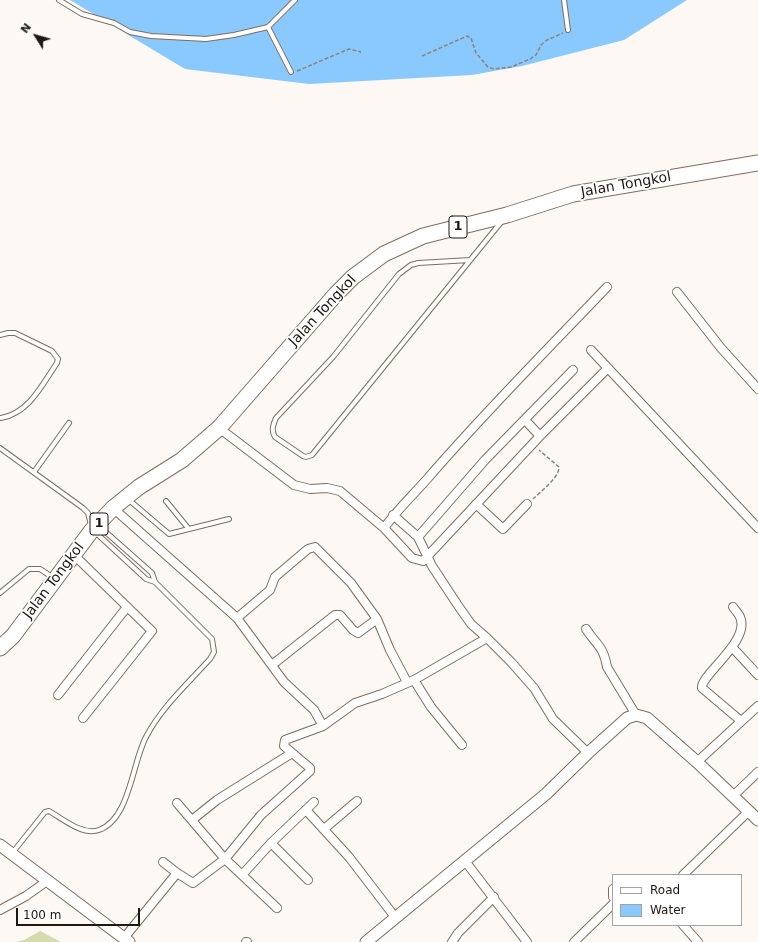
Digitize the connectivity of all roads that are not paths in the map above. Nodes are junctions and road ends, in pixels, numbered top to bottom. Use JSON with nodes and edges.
{"nodes":[{"id":1,"x":59,"y":0,"type":"edge"},
{"id":2,"x":295,"y":0,"type":"edge"},
{"id":3,"x":564,"y":0,"type":"edge"},
{"id":4,"x":268,"y":27,"type":"junction"},
{"id":5,"x":568,"y":30,"type":"road end"},
{"id":6,"x":292,"y":72,"type":"road end"},
{"id":7,"x":758,"y":163,"type":"edge"},
{"id":8,"x":508,"y":215,"type":"junction"},
{"id":9,"x":470,"y":260,"type":"junction"},
{"id":10,"x":607,"y":287,"type":"dead end"},
{"id":11,"x":677,"y":292,"type":"dead end"},
{"id":12,"x":0,"y":335,"type":"edge"},
{"id":13,"x":591,"y":350,"type":"dead end"},
{"id":14,"x":608,"y":368,"type":"junction"},
{"id":15,"x":573,"y":370,"type":"dead end"},
{"id":16,"x":758,"y":389,"type":"edge"},
{"id":17,"x":0,"y":412,"type":"edge"},
{"id":18,"x":1,"y":419,"type":"edge"},
{"id":19,"x":525,"y":420,"type":"junction"},
{"id":20,"x":69,"y":423,"type":"dead end"},
{"id":21,"x":222,"y":423,"type":"junction"},
{"id":22,"x":540,"y":436,"type":"junction"},
{"id":23,"x":0,"y":448,"type":"edge"},
{"id":24,"x":34,"y":472,"type":"junction"},
{"id":25,"x":126,"y":497,"type":"junction"},
{"id":26,"x":166,"y":501,"type":"dead end"},
{"id":27,"x":476,"y":504,"type":"junction"},
{"id":28,"x":527,"y":504,"type":"road end"},
{"id":29,"x":113,"y":508,"type":"junction"},
{"id":30,"x":393,"y":515,"type":"junction"},
{"id":31,"x":229,"y":518,"type":"dead end"},
{"id":32,"x":93,"y":526,"type":"junction"},
{"id":33,"x":188,"y":528,"type":"junction"},
{"id":34,"x":384,"y":528,"type":"junction"},
{"id":35,"x":758,"y":528,"type":"edge"},
{"id":36,"x":418,"y":537,"type":"junction"},
{"id":37,"x":74,"y":555,"type":"junction"},
{"id":38,"x":421,"y":559,"type":"junction"},
{"id":39,"x":55,"y":580,"type":"junction"},
{"id":40,"x":155,"y":582,"type":"junction"},
{"id":41,"x":0,"y":593,"type":"edge"},
{"id":42,"x":127,"y":607,"type":"junction"},
{"id":43,"x":733,"y":607,"type":"dead end"},
{"id":44,"x":237,"y":618,"type":"junction"},
{"id":45,"x":377,"y":620,"type":"junction"},
{"id":46,"x":586,"y":629,"type":"dead end"},
{"id":47,"x":487,"y":638,"type":"junction"},
{"id":48,"x":732,"y":647,"type":"junction"},
{"id":49,"x":0,"y":648,"type":"edge"},
{"id":50,"x":272,"y":666,"type":"junction"},
{"id":51,"x":758,"y":675,"type":"edge"},
{"id":52,"x":411,"y":681,"type":"junction"},
{"id":53,"x":58,"y":695,"type":"dead end"},
{"id":54,"x":758,"y":706,"type":"edge"},
{"id":55,"x":636,"y":715,"type":"junction"},
{"id":56,"x":83,"y":718,"type":"dead end"},
{"id":57,"x":741,"y":721,"type":"junction"},
{"id":58,"x":323,"y":726,"type":"junction"},
{"id":59,"x":462,"y":745,"type":"dead end"},
{"id":60,"x":292,"y":753,"type":"junction"},
{"id":61,"x":588,"y":753,"type":"junction"},
{"id":62,"x":697,"y":762,"type":"junction"},
{"id":63,"x":758,"y":772,"type":"edge"},
{"id":64,"x":733,"y":796,"type":"junction"},
{"id":65,"x":357,"y":801,"type":"dead end"},
{"id":66,"x":314,"y":802,"type":"dead end"},
{"id":67,"x":178,"y":803,"type":"dead end"},
{"id":68,"x":306,"y":810,"type":"junction"},
{"id":69,"x":749,"y":811,"type":"junction"},
{"id":70,"x":192,"y":820,"type":"junction"},
{"id":71,"x":758,"y":820,"type":"edge"},
{"id":72,"x":324,"y":829,"type":"junction"},
{"id":73,"x":271,"y":843,"type":"junction"},
{"id":74,"x":0,"y":845,"type":"edge"},
{"id":75,"x":12,"y":854,"type":"junction"},
{"id":76,"x":225,"y":859,"type":"junction"},
{"id":77,"x":465,"y":861,"type":"junction"},
{"id":78,"x":163,"y":862,"type":"dead end"},
{"id":79,"x":177,"y":872,"type":"junction"},
{"id":80,"x":684,"y":874,"type":"edge"},
{"id":81,"x":242,"y":875,"type":"junction"},
{"id":82,"x":308,"y":880,"type":"dead end"},
{"id":83,"x":47,"y":881,"type":"junction"},
{"id":84,"x":494,"y":897,"type":"junction"},
{"id":85,"x":612,"y":905,"type":"edge"},
{"id":86,"x":277,"y":908,"type":"dead end"},
{"id":87,"x":0,"y":910,"type":"edge"},
{"id":88,"x":395,"y":917,"type":"junction"},
{"id":89,"x":684,"y":926,"type":"edge"},
{"id":90,"x":126,"y":941,"type":"edge"},
{"id":91,"x":366,"y":942,"type":"edge"},
{"id":92,"x":452,"y":942,"type":"edge"},
{"id":93,"x":527,"y":942,"type":"edge"},
{"id":94,"x":574,"y":942,"type":"edge"},
{"id":95,"x":698,"y":942,"type":"edge"}],
"edges":[{"from":1,"to":4,"type":"lane"},
{"from":2,"to":4,"type":"lane"},
{"from":3,"to":5,"type":"lane"},
{"from":4,"to":6,"type":"lane"},
{"from":7,"to":8,"type":"highway","name":"Jalan Tongkol","number":"1"},
{"from":8,"to":9,"type":"lane"},
{"from":8,"to":21,"type":"highway","name":"Jalan Tongkol","number":"1"},
{"from":9,"to":9,"type":"lane"},
{"from":10,"to":30,"type":"street"},
{"from":11,"to":16,"type":"street"},
{"from":12,"to":18,"type":"lane"},
{"from":13,"to":14,"type":"street"},
{"from":14,"to":22,"type":"street"},
{"from":14,"to":35,"type":"street"},
{"from":15,"to":19,"type":"street"},
{"from":17,"to":18,"type":"lane"},
{"from":19,"to":22,"type":"street"},
{"from":19,"to":36,"type":"street"},
{"from":20,"to":24,"type":"lane"},
{"from":21,"to":25,"type":"highway","name":"Jalan Tongkol","number":"1"},
{"from":21,"to":34,"type":"street"},
{"from":22,"to":27,"type":"street"},
{"from":23,"to":24,"type":"lane"},
{"from":24,"to":32,"type":"lane"},
{"from":25,"to":29,"type":"highway","name":"Jalan Tongkol","number":"1"},
{"from":25,"to":33,"type":"lane"},
{"from":26,"to":33,"type":"lane"},
{"from":27,"to":28,"type":"street"},
{"from":27,"to":38,"type":"street"},
{"from":29,"to":32,"type":"highway","name":"Jalan Tongkol","number":"1"},
{"from":29,"to":44,"type":"street"},
{"from":30,"to":34,"type":"street"},
{"from":30,"to":36,"type":"street"},
{"from":31,"to":33,"type":"lane"},
{"from":32,"to":37,"type":"highway","name":"Jalan Tongkol","number":"1"},
{"from":32,"to":40,"type":"lane"},
{"from":32,"to":40,"type":"lane"},
{"from":34,"to":38,"type":"street"},
{"from":36,"to":38,"type":"street"},
{"from":37,"to":39,"type":"highway","name":"Jalan Tongkol","number":"1"},
{"from":37,"to":42,"type":"street"},
{"from":38,"to":47,"type":"street"},
{"from":39,"to":41,"type":"lane"},
{"from":39,"to":49,"type":"highway","name":"Jalan Tongkol","number":"1"},
{"from":40,"to":75,"type":"lane"},
{"from":42,"to":53,"type":"street"},
{"from":42,"to":56,"type":"street"},
{"from":43,"to":48,"type":"street"},
{"from":44,"to":45,"type":"street"},
{"from":44,"to":50,"type":"street"},
{"from":45,"to":50,"type":"street"},
{"from":45,"to":52,"type":"street"},
{"from":46,"to":55,"type":"street"},
{"from":47,"to":52,"type":"street"},
{"from":47,"to":61,"type":"street"},
{"from":48,"to":51,"type":"street"},
{"from":48,"to":57,"type":"street"},
{"from":50,"to":58,"type":"street"},
{"from":52,"to":58,"type":"street"},
{"from":52,"to":59,"type":"street"},
{"from":54,"to":57,"type":"street"},
{"from":55,"to":61,"type":"street"},
{"from":55,"to":62,"type":"street"},
{"from":57,"to":62,"type":"street"},
{"from":58,"to":60,"type":"street"},
{"from":60,"to":70,"type":"street"},
{"from":60,"to":76,"type":"street"},
{"from":61,"to":77,"type":"street"},
{"from":62,"to":64,"type":"street"},
{"from":63,"to":64,"type":"street"},
{"from":64,"to":69,"type":"street"},
{"from":65,"to":72,"type":"street"},
{"from":66,"to":68,"type":"street"},
{"from":67,"to":70,"type":"street"},
{"from":68,"to":72,"type":"street"},
{"from":68,"to":73,"type":"street"},
{"from":69,"to":71,"type":"street"},
{"from":69,"to":80,"type":"street"},
{"from":70,"to":76,"type":"street"},
{"from":72,"to":88,"type":"street"},
{"from":73,"to":81,"type":"street"},
{"from":73,"to":82,"type":"street"},
{"from":74,"to":75,"type":"street"},
{"from":75,"to":83,"type":"street"},
{"from":76,"to":79,"type":"street"},
{"from":76,"to":81,"type":"street"},
{"from":77,"to":84,"type":"street"},
{"from":77,"to":88,"type":"street"},
{"from":78,"to":79,"type":"street"},
{"from":79,"to":90,"type":"street"},
{"from":81,"to":86,"type":"street"},
{"from":83,"to":87,"type":"street"},
{"from":83,"to":90,"type":"street"},
{"from":84,"to":92,"type":"street"},
{"from":84,"to":93,"type":"street"},
{"from":85,"to":94,"type":"street"},
{"from":88,"to":91,"type":"street"},
{"from":89,"to":95,"type":"street"}]}
